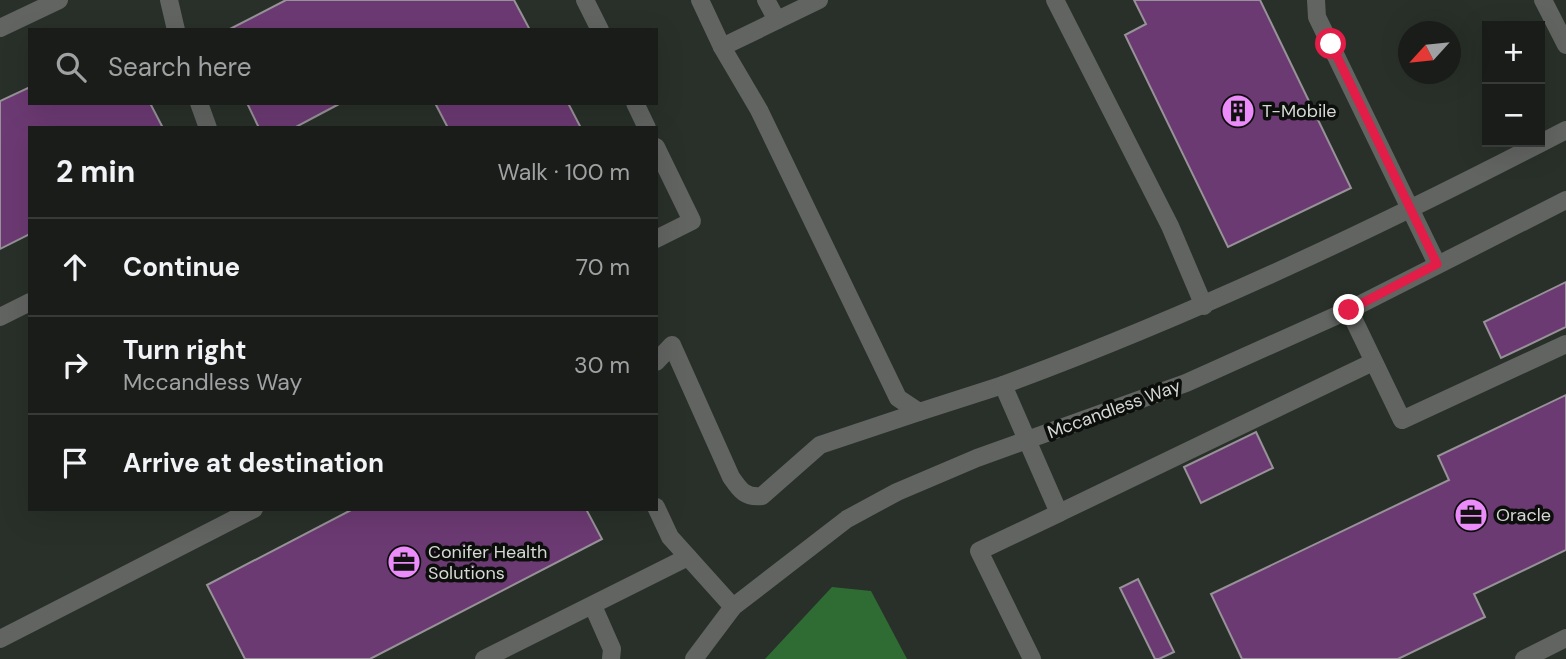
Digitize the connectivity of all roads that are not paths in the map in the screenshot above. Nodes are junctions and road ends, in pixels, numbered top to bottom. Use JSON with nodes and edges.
{"nodes":[{"id":1,"x":59,"y":0,"type":"edge"},
{"id":2,"x":169,"y":0,"type":"edge"},
{"id":3,"x":585,"y":0,"type":"edge"},
{"id":4,"x":701,"y":0,"type":"edge"},
{"id":5,"x":766,"y":0,"type":"edge"},
{"id":6,"x":819,"y":0,"type":"edge"},
{"id":7,"x":1055,"y":0,"type":"edge"},
{"id":8,"x":1316,"y":0,"type":"edge"},
{"id":9,"x":1543,"y":0,"type":"edge"},
{"id":10,"x":777,"y":20,"type":"junction"},
{"id":11,"x":176,"y":28,"type":"edge"},
{"id":12,"x":599,"y":28,"type":"edge"},
{"id":13,"x":0,"y":29,"type":"edge"},
{"id":14,"x":1566,"y":45,"type":"edge"},
{"id":15,"x":722,"y":47,"type":"junction"},
{"id":16,"x":200,"y":105,"type":"edge"},
{"id":17,"x":636,"y":105,"type":"edge"},
{"id":18,"x":207,"y":126,"type":"edge"},
{"id":19,"x":646,"y":126,"type":"edge"},
{"id":20,"x":1566,"y":130,"type":"edge"},
{"id":21,"x":658,"y":151,"type":"edge"},
{"id":22,"x":1566,"y":200,"type":"edge"},
{"id":23,"x":1411,"y":211,"type":"junction"},
{"id":24,"x":658,"y":238,"type":"edge"},
{"id":25,"x":1437,"y":264,"type":"junction"},
{"id":26,"x":28,"y":303,"type":"edge"},
{"id":27,"x":1204,"y":306,"type":"junction"},
{"id":28,"x":1349,"y":310,"type":"junction"},
{"id":29,"x":0,"y":317,"type":"edge"},
{"id":30,"x":1566,"y":344,"type":"edge"},
{"id":31,"x":658,"y":360,"type":"edge"},
{"id":32,"x":1373,"y":362,"type":"junction"},
{"id":33,"x":1003,"y":384,"type":"junction"},
{"id":34,"x":919,"y":412,"type":"junction"},
{"id":35,"x":1028,"y":439,"type":"junction"},
{"id":36,"x":250,"y":511,"type":"edge"},
{"id":37,"x":658,"y":511,"type":"edge"},
{"id":38,"x":1059,"y":513,"type":"junction"},
{"id":39,"x":688,"y":557,"type":"junction"},
{"id":40,"x":593,"y":606,"type":"junction"},
{"id":41,"x":733,"y":607,"type":"junction"},
{"id":42,"x":1566,"y":638,"type":"edge"},
{"id":43,"x":0,"y":639,"type":"edge"},
{"id":44,"x":484,"y":659,"type":"edge"},
{"id":45,"x":611,"y":659,"type":"edge"},
{"id":46,"x":694,"y":659,"type":"edge"},
{"id":47,"x":1032,"y":659,"type":"edge"},
{"id":48,"x":1524,"y":659,"type":"edge"}],
"edges":[{"from":1,"to":13,"type":"street"},
{"from":2,"to":11,"type":"street"},
{"from":3,"to":12,"type":"street"},
{"from":4,"to":15,"type":"street"},
{"from":5,"to":10,"type":"street"},
{"from":6,"to":10,"type":"street"},
{"from":7,"to":27,"type":"street"},
{"from":8,"to":23,"type":"street"},
{"from":9,"to":14,"type":"street"},
{"from":10,"to":15,"type":"street"},
{"from":15,"to":34,"type":"street"},
{"from":16,"to":18,"type":"street"},
{"from":17,"to":19,"type":"street"},
{"from":20,"to":23,"type":"street"},
{"from":21,"to":24,"type":"street"},
{"from":22,"to":25,"type":"street","name":"Mccandless Way"},
{"from":23,"to":25,"type":"street"},
{"from":23,"to":27,"type":"street"},
{"from":25,"to":28,"type":"street","name":"Mccandless Way"},
{"from":26,"to":29,"type":"street"},
{"from":27,"to":33,"type":"street"},
{"from":28,"to":32,"type":"street"},
{"from":28,"to":35,"type":"street","name":"Mccandless Way"},
{"from":30,"to":32,"type":"street"},
{"from":31,"to":34,"type":"street"},
{"from":32,"to":38,"type":"street"},
{"from":33,"to":34,"type":"street"},
{"from":33,"to":35,"type":"street"},
{"from":35,"to":38,"type":"street"},
{"from":35,"to":41,"type":"street","name":"Mccandless Way"},
{"from":36,"to":43,"type":"street"},
{"from":37,"to":39,"type":"street"},
{"from":38,"to":47,"type":"street"},
{"from":39,"to":40,"type":"street"},
{"from":39,"to":41,"type":"street"},
{"from":40,"to":44,"type":"street"},
{"from":40,"to":45,"type":"street"},
{"from":41,"to":46,"type":"street","name":"Mccandless Way"},
{"from":42,"to":48,"type":"street"}]}
